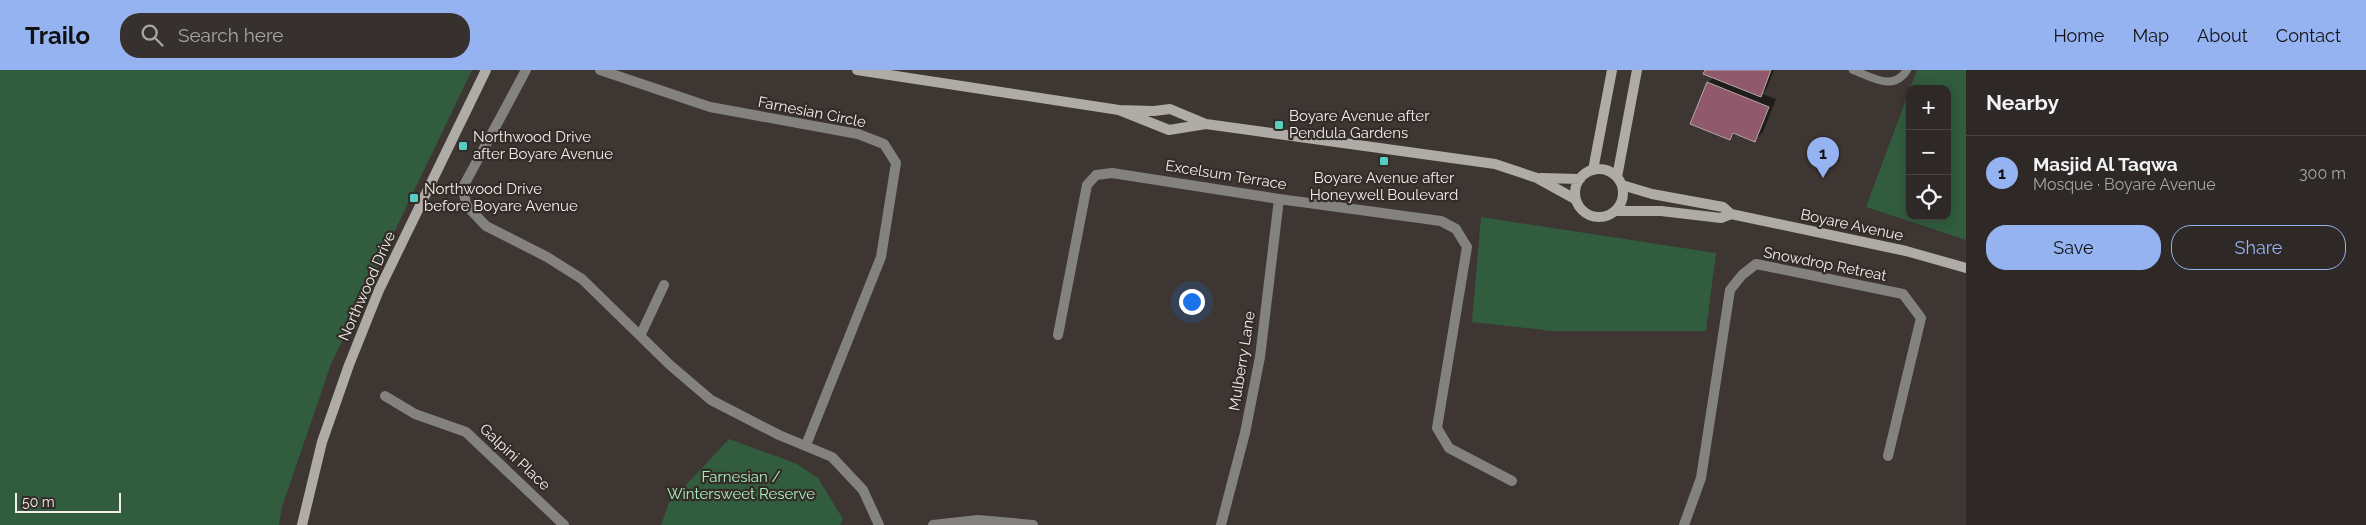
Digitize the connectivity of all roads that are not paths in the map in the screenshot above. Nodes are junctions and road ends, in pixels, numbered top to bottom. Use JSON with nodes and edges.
{"nodes":[{"id":1,"x":486,"y":70,"type":"edge"},
{"id":2,"x":526,"y":70,"type":"edge"},
{"id":3,"x":600,"y":70,"type":"edge"},
{"id":4,"x":858,"y":70,"type":"edge"},
{"id":5,"x":1612,"y":70,"type":"edge"},
{"id":6,"x":1637,"y":70,"type":"edge"},
{"id":7,"x":1853,"y":70,"type":"edge"},
{"id":8,"x":1907,"y":70,"type":"edge"},
{"id":9,"x":879,"y":72,"type":"edge"},
{"id":10,"x":1119,"y":110,"type":"junction"},
{"id":11,"x":1206,"y":124,"type":"junction"},
{"id":12,"x":1593,"y":170,"type":"junction"},
{"id":13,"x":1537,"y":178,"type":"junction"},
{"id":14,"x":1580,"y":179,"type":"junction"},
{"id":15,"x":1620,"y":181,"type":"junction"},
{"id":16,"x":1279,"y":199,"type":"junction"},
{"id":17,"x":1575,"y":200,"type":"junction"},
{"id":18,"x":1616,"y":211,"type":"junction"},
{"id":19,"x":1731,"y":214,"type":"junction"},
{"id":20,"x":1966,"y":268,"type":"edge"},
{"id":21,"x":664,"y":285,"type":"dead end"},
{"id":22,"x":641,"y":334,"type":"junction"},
{"id":23,"x":1058,"y":335,"type":"dead end"},
{"id":24,"x":385,"y":396,"type":"dead end"},
{"id":25,"x":806,"y":445,"type":"junction"},
{"id":26,"x":1888,"y":456,"type":"dead end"},
{"id":27,"x":1512,"y":481,"type":"dead end"},
{"id":28,"x":302,"y":525,"type":"edge"},
{"id":29,"x":564,"y":525,"type":"edge"},
{"id":30,"x":879,"y":525,"type":"edge"},
{"id":31,"x":933,"y":525,"type":"edge"},
{"id":32,"x":1033,"y":525,"type":"edge"},
{"id":33,"x":1221,"y":525,"type":"edge"},
{"id":34,"x":1684,"y":525,"type":"edge"}],
"edges":[{"from":1,"to":28,"type":"street","name":"Northwood Drive"},
{"from":2,"to":22,"type":"street"},
{"from":3,"to":25,"type":"street","name":"Farnesian Circle"},
{"from":4,"to":9,"type":"street"},
{"from":5,"to":12,"type":"street"},
{"from":6,"to":15,"type":"street"},
{"from":7,"to":8,"type":"lane"},
{"from":9,"to":10,"type":"street"},
{"from":10,"to":11,"type":"street"},
{"from":10,"to":11,"type":"street"},
{"from":11,"to":13,"type":"street"},
{"from":12,"to":14,"type":"street"},
{"from":12,"to":15,"type":"street"},
{"from":13,"to":14,"type":"street"},
{"from":13,"to":17,"type":"street"},
{"from":14,"to":17,"type":"street"},
{"from":15,"to":18,"type":"street"},
{"from":15,"to":19,"type":"street","name":"Boyare Avenue"},
{"from":16,"to":23,"type":"street","name":"Excelsum Terrace"},
{"from":16,"to":27,"type":"street","name":"Excelsum Terrace"},
{"from":16,"to":33,"type":"street","name":"Mulberry Lane"},
{"from":17,"to":18,"type":"street"},
{"from":18,"to":19,"type":"street","name":"Boyare Avenue"},
{"from":19,"to":20,"type":"street","name":"Boyare Avenue"},
{"from":21,"to":22,"type":"street"},
{"from":22,"to":25,"type":"street"},
{"from":24,"to":29,"type":"street","name":"Galpini Place"},
{"from":25,"to":30,"type":"street"},
{"from":26,"to":34,"type":"street","name":"Snowdrop Retreat"},
{"from":31,"to":32,"type":"street"}]}
